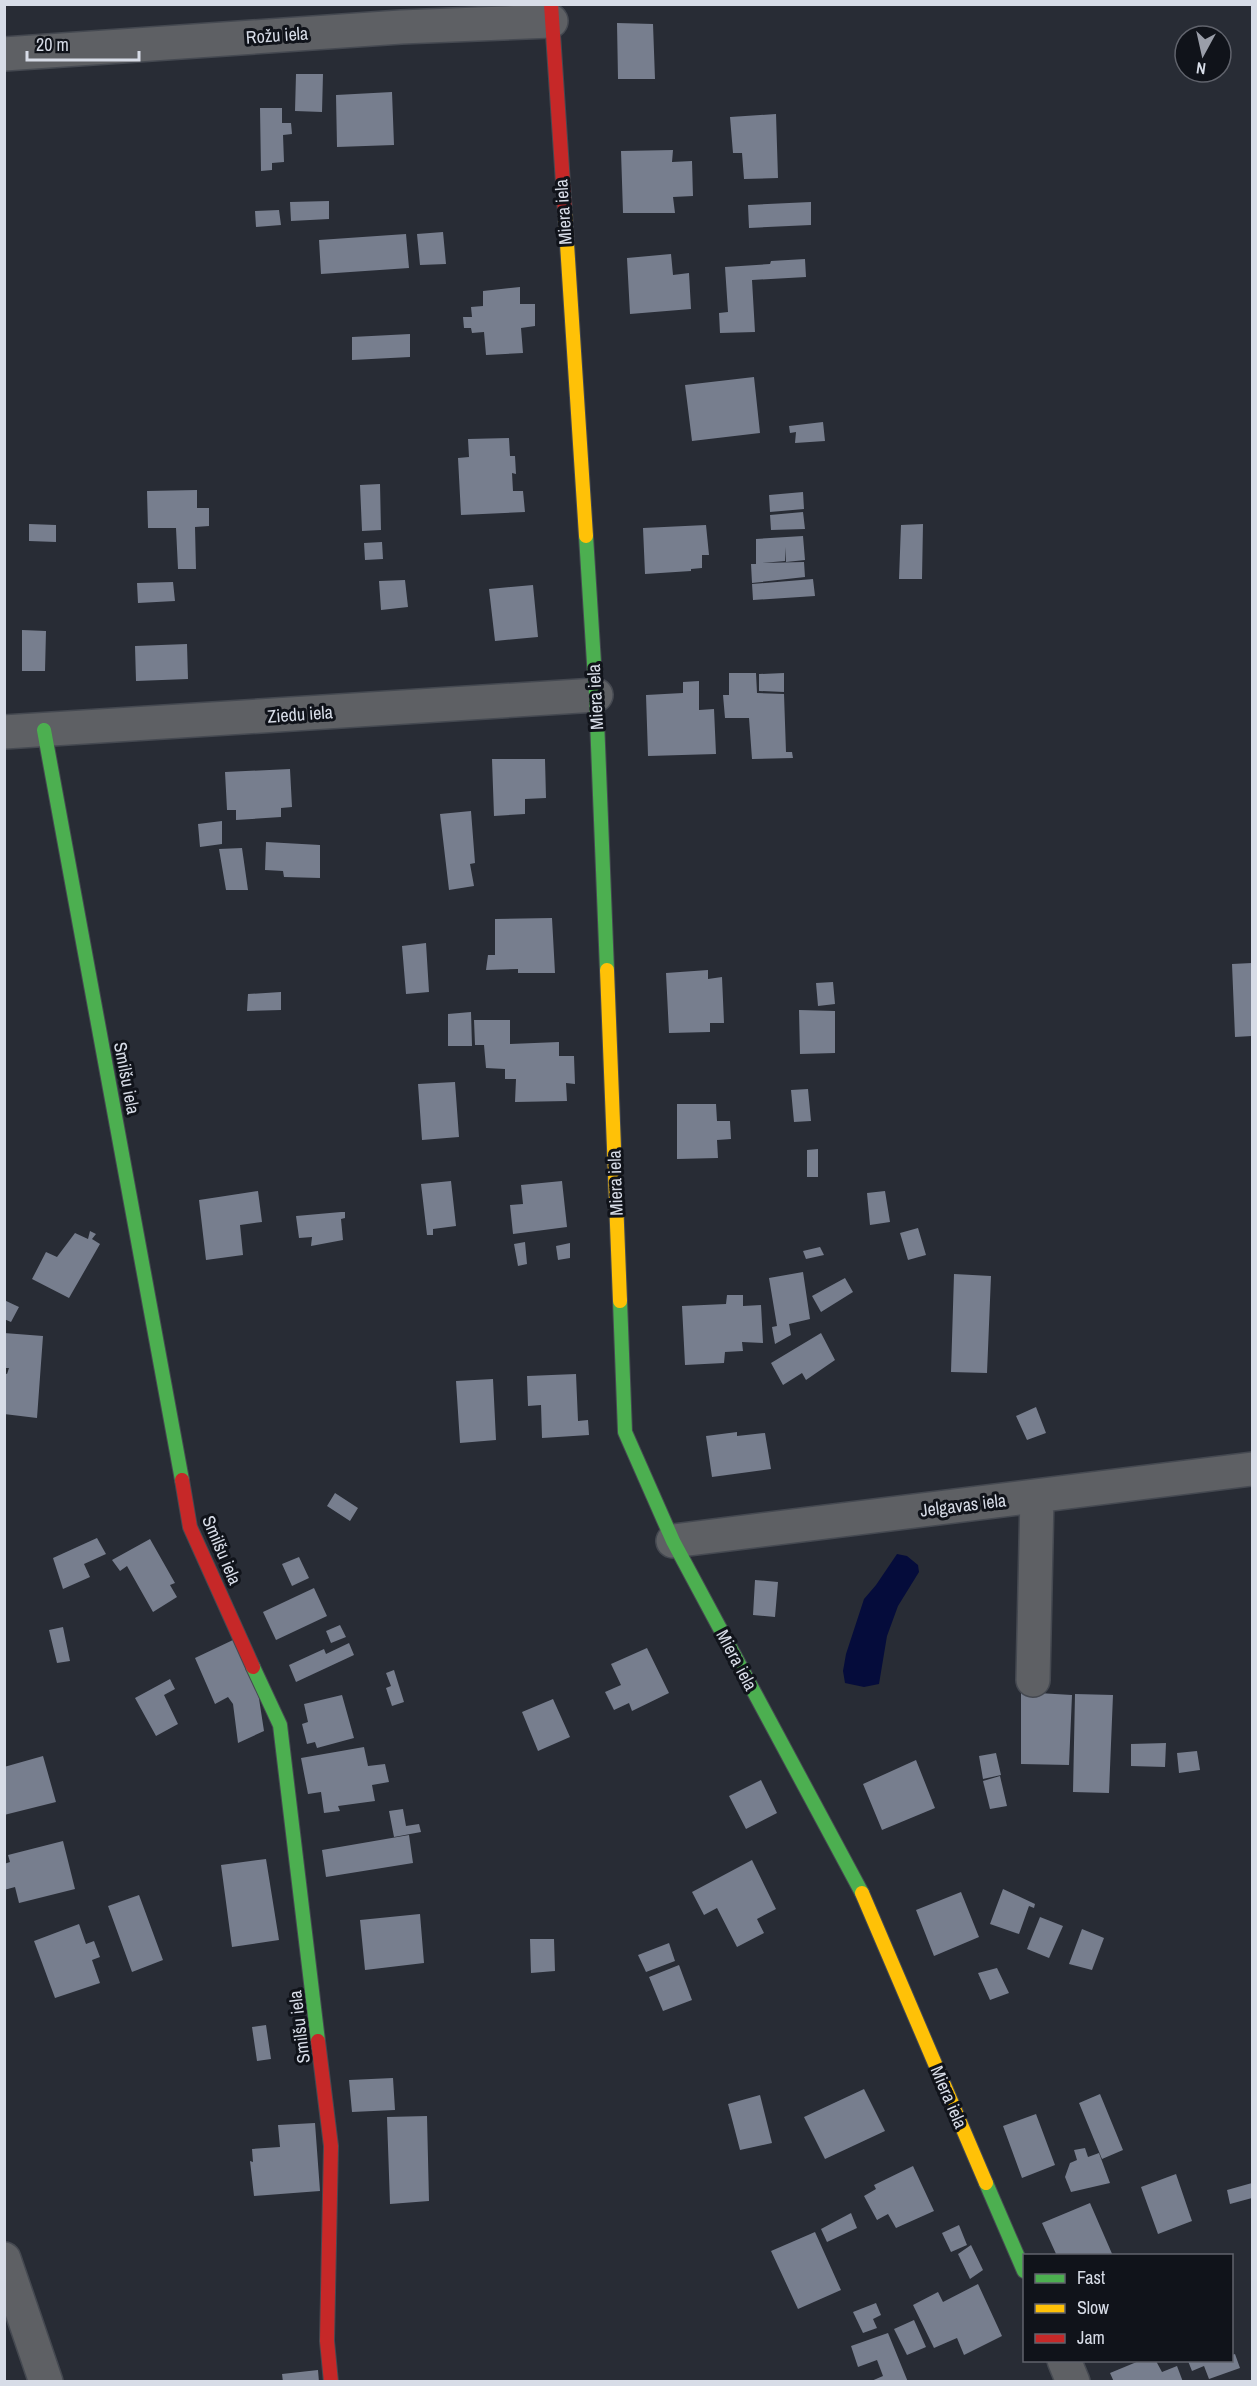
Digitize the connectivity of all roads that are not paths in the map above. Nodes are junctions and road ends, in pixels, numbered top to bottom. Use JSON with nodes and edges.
{"nodes":[{"id":1,"x":551,"y":13,"type":"edge"},
{"id":2,"x":4,"y":54,"type":"edge"},
{"id":3,"x":596,"y":695,"type":"junction"},
{"id":4,"x":44,"y":730,"type":"junction"},
{"id":5,"x":4,"y":732,"type":"edge"},
{"id":6,"x":1252,"y":1469,"type":"edge"},
{"id":7,"x":1037,"y":1496,"type":"junction"},
{"id":8,"x":673,"y":1541,"type":"junction"},
{"id":9,"x":1033,"y":1680,"type":"dead end"},
{"id":10,"x":4,"y":2259,"type":"edge"},
{"id":11,"x":1023,"y":2269,"type":"edge"},
{"id":12,"x":1064,"y":2362,"type":"edge"},
{"id":13,"x":46,"y":2382,"type":"edge"},
{"id":14,"x":331,"y":2382,"type":"edge"},
{"id":15,"x":1073,"y":2382,"type":"edge"}],
"edges":[{"from":1,"to":2,"type":"street","name":"Rožu iela"},
{"from":1,"to":3,"type":"street","name":"Miera iela"},
{"from":3,"to":4,"type":"street","name":"Ziedu iela"},
{"from":3,"to":8,"type":"street","name":"Miera iela"},
{"from":4,"to":5,"type":"street","name":"Ziedu iela"},
{"from":4,"to":14,"type":"street","name":"Smilšu iela"},
{"from":6,"to":7,"type":"street","name":"Jelgavas iela"},
{"from":7,"to":8,"type":"street","name":"Jelgavas iela"},
{"from":7,"to":9,"type":"street"},
{"from":8,"to":11,"type":"street","name":"Miera iela"},
{"from":10,"to":13,"type":"street"},
{"from":12,"to":15,"type":"street"}]}
